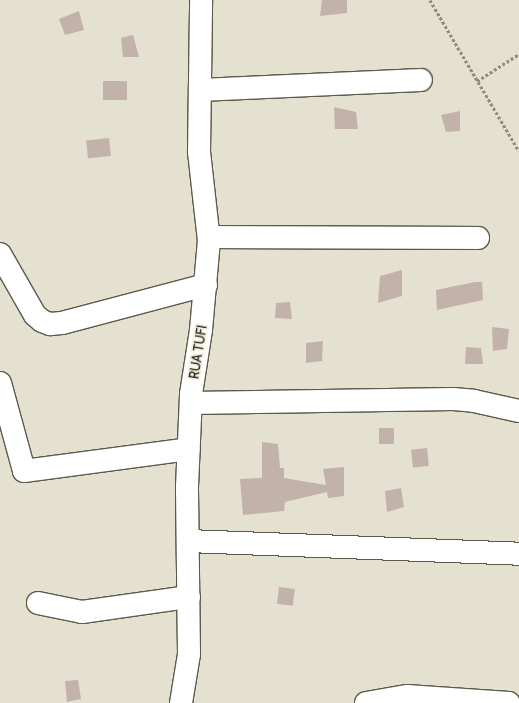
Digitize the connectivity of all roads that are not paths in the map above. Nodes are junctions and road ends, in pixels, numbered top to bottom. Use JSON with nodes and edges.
{"nodes":[{"id":1,"x":201,"y":0,"type":"edge"},
{"id":2,"x":421,"y":80,"type":"dead end"},
{"id":3,"x":200,"y":90,"type":"junction"},
{"id":4,"x":209,"y":237,"type":"junction"},
{"id":5,"x":478,"y":238,"type":"dead end"},
{"id":6,"x":0,"y":254,"type":"edge"},
{"id":7,"x":206,"y":285,"type":"junction"},
{"id":8,"x":0,"y":383,"type":"edge"},
{"id":9,"x":191,"y":403,"type":"junction"},
{"id":10,"x":519,"y":411,"type":"edge"},
{"id":11,"x":189,"y":449,"type":"junction"},
{"id":12,"x":188,"y":541,"type":"junction"},
{"id":13,"x":519,"y":554,"type":"edge"},
{"id":14,"x":189,"y":597,"type":"junction"},
{"id":15,"x":38,"y":603,"type":"dead end"},
{"id":16,"x":181,"y":703,"type":"edge"},
{"id":17,"x":366,"y":703,"type":"edge"},
{"id":18,"x":509,"y":703,"type":"edge"}],
"edges":[{"from":1,"to":3,"type":"street","name":"RUA TUFI"},
{"from":2,"to":3,"type":"street"},
{"from":3,"to":4,"type":"street","name":"RUA TUFI"},
{"from":4,"to":5,"type":"street"},
{"from":4,"to":7,"type":"street","name":"RUA TUFI"},
{"from":6,"to":7,"type":"street"},
{"from":7,"to":9,"type":"street","name":"RUA TUFI"},
{"from":8,"to":11,"type":"street"},
{"from":9,"to":10,"type":"street"},
{"from":9,"to":11,"type":"street","name":"RUA TUFI"},
{"from":11,"to":12,"type":"street","name":"RUA TUFI"},
{"from":12,"to":13,"type":"street"},
{"from":12,"to":14,"type":"street","name":"RUA TUFI"},
{"from":14,"to":15,"type":"street"},
{"from":14,"to":16,"type":"street","name":"RUA TUFI"},
{"from":17,"to":18,"type":"street"}]}
